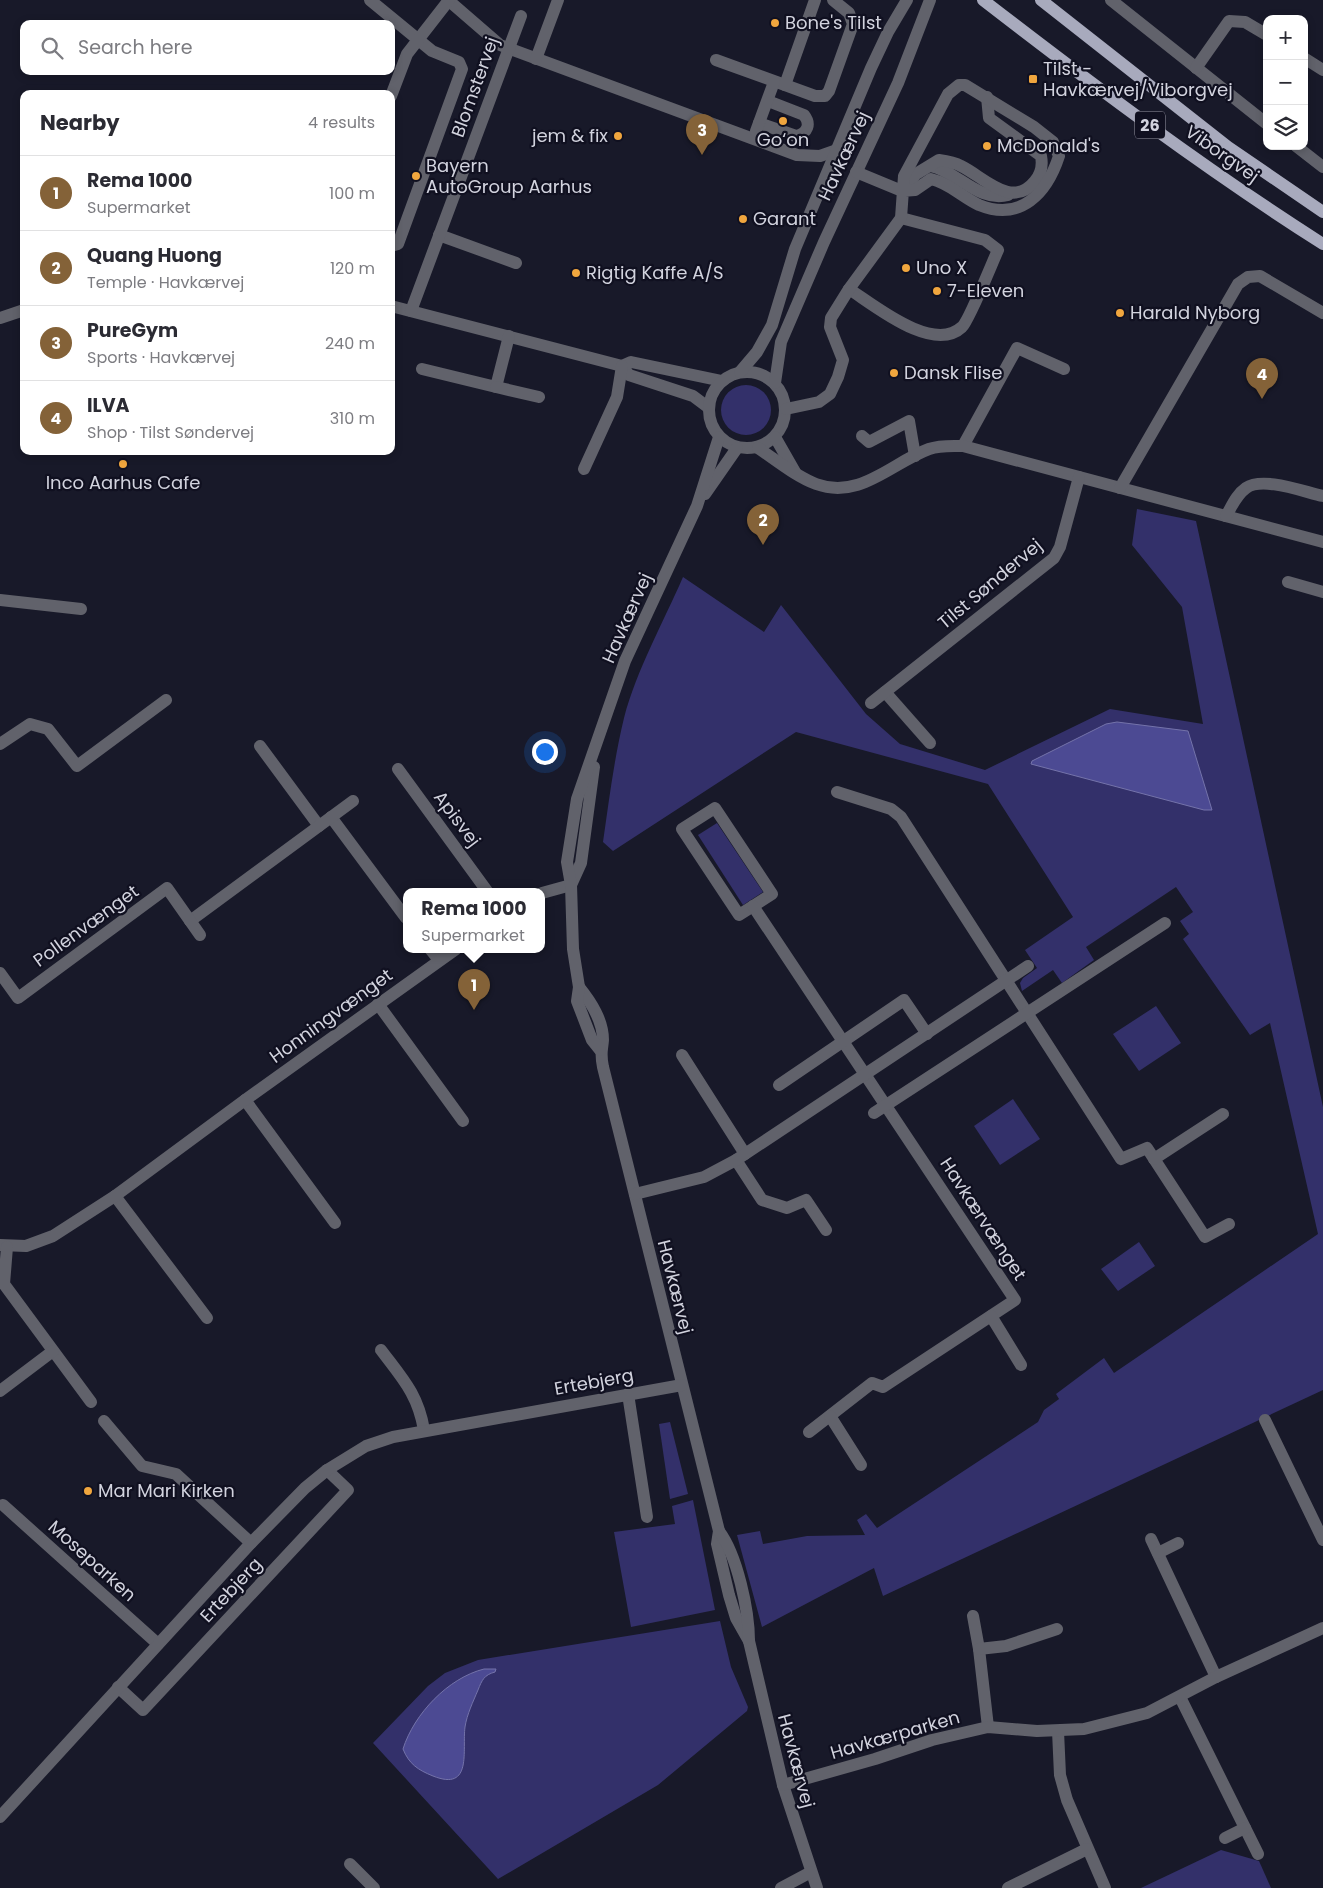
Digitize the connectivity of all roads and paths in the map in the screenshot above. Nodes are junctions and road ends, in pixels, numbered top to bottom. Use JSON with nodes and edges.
{"nodes":[{"id":1,"x":370,"y":0,"type":"edge"},
{"id":2,"x":449,"y":0,"type":"edge"},
{"id":3,"x":558,"y":0,"type":"edge"},
{"id":4,"x":815,"y":0,"type":"edge"},
{"id":5,"x":833,"y":0,"type":"edge"},
{"id":6,"x":907,"y":0,"type":"edge"},
{"id":7,"x":930,"y":0,"type":"edge"},
{"id":8,"x":983,"y":0,"type":"edge"},
{"id":9,"x":1041,"y":0,"type":"edge"},
{"id":10,"x":1112,"y":0,"type":"edge"},
{"id":11,"x":521,"y":16,"type":"dead end"},
{"id":12,"x":394,"y":20,"type":"edge"},
{"id":13,"x":395,"y":21,"type":"edge"},
{"id":14,"x":1263,"y":33,"type":"edge"},
{"id":15,"x":416,"y":39,"type":"junction"},
{"id":16,"x":508,"y":48,"type":"junction"},
{"id":17,"x":536,"y":59,"type":"junction"},
{"id":18,"x":716,"y":60,"type":"dead end"},
{"id":19,"x":1307,"y":60,"type":"edge"},
{"id":20,"x":1196,"y":68,"type":"junction"},
{"id":21,"x":1323,"y":70,"type":"edge"},
{"id":22,"x":780,"y":84,"type":"junction"},
{"id":23,"x":393,"y":90,"type":"edge"},
{"id":24,"x":987,"y":97,"type":"junction"},
{"id":25,"x":768,"y":101,"type":"junction"},
{"id":26,"x":1263,"y":121,"type":"edge"},
{"id":27,"x":759,"y":123,"type":"junction"},
{"id":28,"x":754,"y":139,"type":"junction"},
{"id":29,"x":837,"y":150,"type":"junction"},
{"id":30,"x":1301,"y":150,"type":"edge"},
{"id":31,"x":1323,"y":167,"type":"edge"},
{"id":32,"x":856,"y":172,"type":"junction"},
{"id":33,"x":902,"y":191,"type":"junction"},
{"id":34,"x":1323,"y":212,"type":"edge"},
{"id":35,"x":901,"y":218,"type":"junction"},
{"id":36,"x":439,"y":235,"type":"junction"},
{"id":37,"x":1323,"y":244,"type":"edge"},
{"id":38,"x":395,"y":245,"type":"edge"},
{"id":39,"x":516,"y":263,"type":"dead end"},
{"id":40,"x":849,"y":289,"type":"junction"},
{"id":41,"x":395,"y":307,"type":"edge"},
{"id":42,"x":20,"y":311,"type":"edge"},
{"id":43,"x":411,"y":312,"type":"junction"},
{"id":44,"x":1323,"y":313,"type":"edge"},
{"id":45,"x":0,"y":318,"type":"edge"},
{"id":46,"x":509,"y":336,"type":"junction"},
{"id":47,"x":622,"y":366,"type":"junction"},
{"id":48,"x":422,"y":369,"type":"dead end"},
{"id":49,"x":1064,"y":369,"type":"dead end"},
{"id":50,"x":740,"y":372,"type":"junction"},
{"id":51,"x":722,"y":381,"type":"junction"},
{"id":52,"x":775,"y":383,"type":"junction"},
{"id":53,"x":496,"y":387,"type":"junction"},
{"id":54,"x":539,"y":397,"type":"dead end"},
{"id":55,"x":709,"y":408,"type":"junction"},
{"id":56,"x":786,"y":408,"type":"junction"},
{"id":57,"x":862,"y":436,"type":"dead end"},
{"id":58,"x":719,"y":437,"type":"junction"},
{"id":59,"x":775,"y":437,"type":"junction"},
{"id":60,"x":963,"y":446,"type":"junction"},
{"id":61,"x":737,"y":448,"type":"junction"},
{"id":62,"x":758,"y":448,"type":"junction"},
{"id":63,"x":915,"y":456,"type":"junction"},
{"id":64,"x":584,"y":469,"type":"dead end"},
{"id":65,"x":796,"y":474,"type":"junction"},
{"id":66,"x":1080,"y":477,"type":"junction"},
{"id":67,"x":1120,"y":488,"type":"junction"},
{"id":68,"x":1323,"y":496,"type":"edge"},
{"id":69,"x":697,"y":506,"type":"junction"},
{"id":70,"x":1226,"y":516,"type":"junction"},
{"id":71,"x":1323,"y":542,"type":"edge"},
{"id":72,"x":1288,"y":582,"type":"dead end"},
{"id":73,"x":1323,"y":592,"type":"edge"},
{"id":74,"x":0,"y":600,"type":"edge"},
{"id":75,"x":80,"y":609,"type":"dead end"},
{"id":76,"x":885,"y":692,"type":"junction"},
{"id":77,"x":166,"y":700,"type":"dead end"},
{"id":78,"x":872,"y":703,"type":"dead end"},
{"id":79,"x":930,"y":743,"type":"dead end"},
{"id":80,"x":0,"y":744,"type":"edge"},
{"id":81,"x":260,"y":746,"type":"dead end"},
{"id":82,"x":398,"y":769,"type":"dead end"},
{"id":83,"x":837,"y":792,"type":"dead end"},
{"id":84,"x":353,"y":801,"type":"dead end"},
{"id":85,"x":331,"y":817,"type":"junction"},
{"id":86,"x":319,"y":826,"type":"junction"},
{"id":87,"x":571,"y":885,"type":"junction"},
{"id":88,"x":485,"y":888,"type":"edge"},
{"id":89,"x":545,"y":892,"type":"edge"},
{"id":90,"x":753,"y":906,"type":"junction"},
{"id":91,"x":403,"y":914,"type":"edge"},
{"id":92,"x":190,"y":921,"type":"junction"},
{"id":93,"x":1166,"y":923,"type":"dead end"},
{"id":94,"x":200,"y":935,"type":"dead end"},
{"id":95,"x":433,"y":953,"type":"edge"},
{"id":96,"x":449,"y":953,"type":"edge"},
{"id":97,"x":438,"y":960,"type":"junction"},
{"id":98,"x":1028,"y":966,"type":"dead end"},
{"id":99,"x":0,"y":973,"type":"edge"},
{"id":100,"x":1005,"y":982,"type":"junction"},
{"id":101,"x":378,"y":1004,"type":"junction"},
{"id":102,"x":1026,"y":1014,"type":"junction"},
{"id":103,"x":927,"y":1034,"type":"junction"},
{"id":104,"x":844,"y":1041,"type":"junction"},
{"id":105,"x":682,"y":1055,"type":"dead end"},
{"id":106,"x":866,"y":1074,"type":"junction"},
{"id":107,"x":779,"y":1085,"type":"dead end"},
{"id":108,"x":245,"y":1100,"type":"junction"},
{"id":109,"x":887,"y":1105,"type":"junction"},
{"id":110,"x":874,"y":1113,"type":"dead end"},
{"id":111,"x":1224,"y":1114,"type":"dead end"},
{"id":112,"x":463,"y":1121,"type":"dead end"},
{"id":113,"x":740,"y":1157,"type":"junction"},
{"id":114,"x":1154,"y":1159,"type":"junction"},
{"id":115,"x":634,"y":1194,"type":"junction"},
{"id":116,"x":115,"y":1196,"type":"junction"},
{"id":117,"x":336,"y":1223,"type":"dead end"},
{"id":118,"x":1229,"y":1224,"type":"dead end"},
{"id":119,"x":826,"y":1230,"type":"dead end"},
{"id":120,"x":4,"y":1246,"type":"edge"},
{"id":121,"x":991,"y":1316,"type":"junction"},
{"id":122,"x":207,"y":1318,"type":"dead end"},
{"id":123,"x":381,"y":1350,"type":"dead end"},
{"id":124,"x":53,"y":1352,"type":"junction"},
{"id":125,"x":1021,"y":1365,"type":"dead end"},
{"id":126,"x":682,"y":1385,"type":"junction"},
{"id":127,"x":0,"y":1391,"type":"edge"},
{"id":128,"x":628,"y":1394,"type":"junction"},
{"id":129,"x":91,"y":1402,"type":"dead end"},
{"id":130,"x":830,"y":1416,"type":"junction"},
{"id":131,"x":1265,"y":1420,"type":"dead end"},
{"id":132,"x":104,"y":1421,"type":"dead end"},
{"id":133,"x":424,"y":1430,"type":"junction"},
{"id":134,"x":809,"y":1432,"type":"dead end"},
{"id":135,"x":861,"y":1464,"type":"dead end"},
{"id":136,"x":327,"y":1470,"type":"junction"},
{"id":137,"x":3,"y":1504,"type":"dead end"},
{"id":138,"x":647,"y":1517,"type":"dead end"},
{"id":139,"x":1151,"y":1539,"type":"dead end"},
{"id":140,"x":1323,"y":1540,"type":"edge"},
{"id":141,"x":252,"y":1543,"type":"junction"},
{"id":142,"x":1178,"y":1543,"type":"dead end"},
{"id":143,"x":1158,"y":1553,"type":"junction"},
{"id":144,"x":973,"y":1616,"type":"dead end"},
{"id":145,"x":1323,"y":1628,"type":"edge"},
{"id":146,"x":1057,"y":1629,"type":"dead end"},
{"id":147,"x":158,"y":1644,"type":"junction"},
{"id":148,"x":980,"y":1649,"type":"junction"},
{"id":149,"x":1216,"y":1677,"type":"junction"},
{"id":150,"x":118,"y":1687,"type":"junction"},
{"id":151,"x":1180,"y":1697,"type":"junction"},
{"id":152,"x":988,"y":1727,"type":"junction"},
{"id":153,"x":1058,"y":1731,"type":"junction"},
{"id":154,"x":783,"y":1785,"type":"junction"},
{"id":155,"x":0,"y":1817,"type":"edge"},
{"id":156,"x":1245,"y":1828,"type":"junction"},
{"id":157,"x":1225,"y":1838,"type":"dead end"},
{"id":158,"x":1086,"y":1849,"type":"junction"},
{"id":159,"x":1258,"y":1854,"type":"dead end"},
{"id":160,"x":350,"y":1864,"type":"dead end"},
{"id":161,"x":811,"y":1872,"type":"junction"},
{"id":162,"x":374,"y":1888,"type":"edge"},
{"id":163,"x":781,"y":1888,"type":"edge"},
{"id":164,"x":817,"y":1888,"type":"edge"},
{"id":165,"x":1008,"y":1888,"type":"edge"},
{"id":166,"x":1105,"y":1888,"type":"edge"}],
"edges":[{"from":1,"to":12,"type":"street"},
{"from":2,"to":15,"type":"street"},
{"from":2,"to":16,"type":"street"},
{"from":3,"to":17,"type":"street"},
{"from":4,"to":22,"type":"street"},
{"from":5,"to":22,"type":"street"},
{"from":6,"to":29,"type":"street","name":"Havkærvej"},
{"from":7,"to":32,"type":"street","name":"Havkærvej"},
{"from":8,"to":37,"type":"main road","name":"Viborgvej","number":"26"},
{"from":9,"to":34,"type":"main road","name":"Viborgvej","number":"26"},
{"from":10,"to":20,"type":"street"},
{"from":11,"to":16,"type":"street","name":"Blomstervej"},
{"from":13,"to":15,"type":"street"},
{"from":14,"to":20,"type":"street"},
{"from":15,"to":23,"type":"street"},
{"from":15,"to":38,"type":"street"},
{"from":16,"to":17,"type":"street"},
{"from":16,"to":36,"type":"street","name":"Blomstervej"},
{"from":17,"to":28,"type":"street"},
{"from":18,"to":22,"type":"street"},
{"from":19,"to":21,"type":"street"},
{"from":20,"to":26,"type":"street"},
{"from":22,"to":25,"type":"street"},
{"from":24,"to":33,"type":"street"},
{"from":24,"to":33,"type":"street"},
{"from":24,"to":33,"type":"street"},
{"from":25,"to":27,"type":"street"},
{"from":25,"to":27,"type":"street"},
{"from":27,"to":28,"type":"street"},
{"from":28,"to":29,"type":"street"},
{"from":29,"to":50,"type":"street","name":"Havkærvej"},
{"from":30,"to":31,"type":"street"},
{"from":32,"to":33,"type":"street"},
{"from":32,"to":52,"type":"street","name":"Havkærvej"},
{"from":33,"to":35,"type":"street"},
{"from":35,"to":40,"type":"street"},
{"from":35,"to":40,"type":"street"},
{"from":36,"to":39,"type":"street"},
{"from":36,"to":43,"type":"street","name":"Blomstervej"},
{"from":40,"to":56,"type":"street"},
{"from":41,"to":43,"type":"street"},
{"from":42,"to":45,"type":"street"},
{"from":43,"to":46,"type":"street"},
{"from":44,"to":67,"type":"street"},
{"from":46,"to":47,"type":"street"},
{"from":46,"to":53,"type":"street"},
{"from":47,"to":51,"type":"street"},
{"from":47,"to":55,"type":"street"},
{"from":47,"to":64,"type":"street"},
{"from":48,"to":53,"type":"street"},
{"from":49,"to":60,"type":"street"},
{"from":50,"to":51,"type":"street"},
{"from":50,"to":52,"type":"street"},
{"from":51,"to":55,"type":"street"},
{"from":52,"to":56,"type":"street"},
{"from":53,"to":54,"type":"street"},
{"from":55,"to":58,"type":"street"},
{"from":56,"to":59,"type":"street"},
{"from":57,"to":63,"type":"street"},
{"from":58,"to":61,"type":"street"},
{"from":58,"to":69,"type":"street","name":"Havkærvej"},
{"from":59,"to":62,"type":"street"},
{"from":59,"to":65,"type":"street"},
{"from":60,"to":63,"type":"street"},
{"from":60,"to":66,"type":"street"},
{"from":61,"to":62,"type":"street"},
{"from":61,"to":69,"type":"street","name":"Havkærvej"},
{"from":62,"to":65,"type":"street"},
{"from":63,"to":65,"type":"street"},
{"from":66,"to":67,"type":"street"},
{"from":66,"to":76,"type":"street","name":"Tilst Søndervej"},
{"from":67,"to":70,"type":"street"},
{"from":68,"to":70,"type":"street"},
{"from":69,"to":87,"type":"street","name":"Havkærvej"},
{"from":70,"to":71,"type":"street"},
{"from":72,"to":73,"type":"street"},
{"from":74,"to":75,"type":"street"},
{"from":76,"to":78,"type":"street","name":"Tilst Søndervej"},
{"from":76,"to":79,"type":"street"},
{"from":77,"to":80,"type":"street"},
{"from":81,"to":86,"type":"street"},
{"from":82,"to":88,"type":"street","name":"Apisvej"},
{"from":83,"to":100,"type":"street"},
{"from":84,"to":85,"type":"street"},
{"from":85,"to":86,"type":"street"},
{"from":85,"to":91,"type":"street"},
{"from":86,"to":92,"type":"street"},
{"from":87,"to":89,"type":"street"},
{"from":87,"to":115,"type":"street","name":"Havkærvej"},
{"from":90,"to":90,"type":"street"},
{"from":90,"to":104,"type":"street","name":"Havkærvænget"},
{"from":92,"to":94,"type":"street","name":"Pollenvænget"},
{"from":92,"to":99,"type":"street","name":"Pollenvænget"},
{"from":93,"to":102,"type":"street"},
{"from":95,"to":97,"type":"street"},
{"from":96,"to":97,"type":"street","name":"Honningvænget"},
{"from":97,"to":101,"type":"street","name":"Honningvænget"},
{"from":98,"to":100,"type":"street"},
{"from":100,"to":102,"type":"street"},
{"from":100,"to":103,"type":"street"},
{"from":101,"to":108,"type":"street","name":"Honningvænget"},
{"from":101,"to":112,"type":"street"},
{"from":102,"to":109,"type":"street"},
{"from":102,"to":114,"type":"street"},
{"from":103,"to":104,"type":"street"},
{"from":103,"to":106,"type":"street"},
{"from":104,"to":106,"type":"street","name":"Havkærvænget"},
{"from":104,"to":107,"type":"street"},
{"from":105,"to":113,"type":"street"},
{"from":106,"to":109,"type":"street","name":"Havkærvænget"},
{"from":106,"to":113,"type":"street"},
{"from":108,"to":116,"type":"street","name":"Honningvænget"},
{"from":108,"to":117,"type":"street"},
{"from":109,"to":110,"type":"street"},
{"from":109,"to":121,"type":"street","name":"Havkærvænget"},
{"from":111,"to":114,"type":"street"},
{"from":113,"to":115,"type":"street"},
{"from":113,"to":119,"type":"street"},
{"from":114,"to":118,"type":"street"},
{"from":115,"to":126,"type":"street","name":"Havkærvej"},
{"from":116,"to":120,"type":"street","name":"Honningvænget"},
{"from":116,"to":122,"type":"street"},
{"from":120,"to":124,"type":"street","name":"Honningvænget"},
{"from":121,"to":125,"type":"street"},
{"from":121,"to":130,"type":"street","name":"Havkærvænget"},
{"from":123,"to":133,"type":"street"},
{"from":124,"to":127,"type":"street"},
{"from":124,"to":129,"type":"street","name":"Honningvænget"},
{"from":126,"to":128,"type":"street","name":"Ertebjerg"},
{"from":126,"to":154,"type":"street","name":"Havkærvej"},
{"from":128,"to":133,"type":"street","name":"Ertebjerg"},
{"from":128,"to":138,"type":"street"},
{"from":130,"to":134,"type":"street","name":"Havkærvænget"},
{"from":130,"to":135,"type":"street"},
{"from":131,"to":140,"type":"street"},
{"from":132,"to":141,"type":"street","name":"Ertebjerg"},
{"from":133,"to":136,"type":"street","name":"Ertebjerg"},
{"from":136,"to":141,"type":"street","name":"Ertebjerg"},
{"from":136,"to":150,"type":"street","name":"Ertebjerg"},
{"from":137,"to":147,"type":"street","name":"Moseparken"},
{"from":139,"to":143,"type":"street"},
{"from":141,"to":147,"type":"street","name":"Ertebjerg"},
{"from":142,"to":143,"type":"street"},
{"from":143,"to":149,"type":"street"},
{"from":144,"to":148,"type":"street","name":"Havkærparken"},
{"from":145,"to":149,"type":"street","name":"Havkærparken"},
{"from":146,"to":148,"type":"street"},
{"from":147,"to":150,"type":"street","name":"Ertebjerg"},
{"from":148,"to":152,"type":"street","name":"Havkærparken"},
{"from":149,"to":151,"type":"street","name":"Havkærparken"},
{"from":150,"to":155,"type":"street","name":"Ertebjerg"},
{"from":151,"to":153,"type":"street","name":"Havkærparken"},
{"from":151,"to":156,"type":"street"},
{"from":152,"to":153,"type":"street","name":"Havkærparken"},
{"from":152,"to":154,"type":"street","name":"Havkærparken"},
{"from":153,"to":158,"type":"street"},
{"from":154,"to":161,"type":"street","name":"Havkærvej"},
{"from":156,"to":157,"type":"street"},
{"from":156,"to":159,"type":"street"},
{"from":158,"to":165,"type":"street"},
{"from":158,"to":166,"type":"street"},
{"from":160,"to":162,"type":"street"},
{"from":161,"to":163,"type":"street"},
{"from":161,"to":164,"type":"street","name":"Havkærvej"}]}
